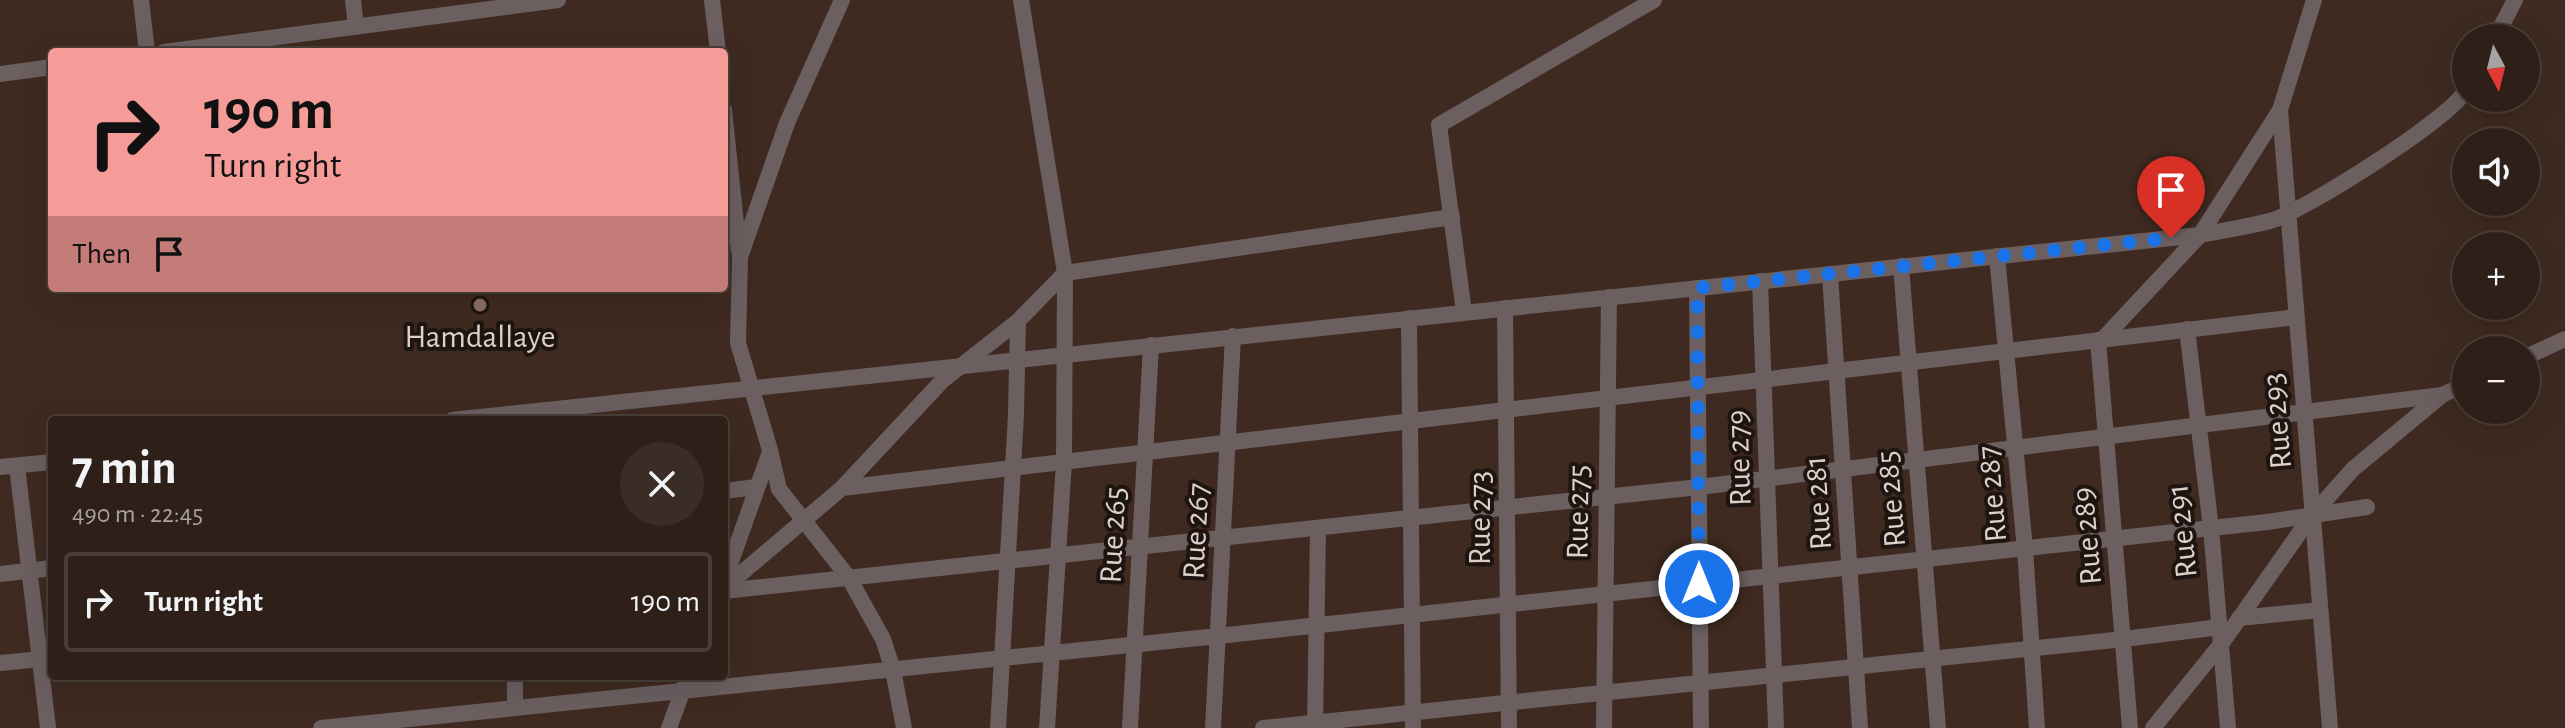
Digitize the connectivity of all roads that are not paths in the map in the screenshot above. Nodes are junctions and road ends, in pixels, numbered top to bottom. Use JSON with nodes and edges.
{"nodes":[{"id":1,"x":141,"y":0,"type":"edge"},
{"id":2,"x":353,"y":0,"type":"edge"},
{"id":3,"x":558,"y":0,"type":"edge"},
{"id":4,"x":712,"y":0,"type":"edge"},
{"id":5,"x":842,"y":0,"type":"edge"},
{"id":6,"x":1021,"y":0,"type":"edge"},
{"id":7,"x":1654,"y":0,"type":"edge"},
{"id":8,"x":2314,"y":0,"type":"edge"},
{"id":9,"x":2515,"y":0,"type":"edge"},
{"id":10,"x":532,"y":2,"type":"edge"},
{"id":11,"x":2502,"y":24,"type":"edge"},
{"id":12,"x":356,"y":27,"type":"junction"},
{"id":13,"x":147,"y":48,"type":"edge"},
{"id":14,"x":195,"y":48,"type":"edge"},
{"id":15,"x":718,"y":48,"type":"edge"},
{"id":16,"x":48,"y":68,"type":"edge"},
{"id":17,"x":0,"y":74,"type":"edge"},
{"id":18,"x":2452,"y":105,"type":"edge"},
{"id":19,"x":2280,"y":110,"type":"junction"},
{"id":20,"x":728,"y":147,"type":"edge"},
{"id":21,"x":2288,"y":213,"type":"junction"},
{"id":22,"x":1452,"y":217,"type":"junction"},
{"id":23,"x":2200,"y":235,"type":"junction"},
{"id":24,"x":1997,"y":256,"type":"junction"},
{"id":25,"x":740,"y":257,"type":"junction"},
{"id":26,"x":1901,"y":266,"type":"junction"},
{"id":27,"x":1065,"y":273,"type":"junction"},
{"id":28,"x":1830,"y":274,"type":"junction"},
{"id":29,"x":1760,"y":281,"type":"junction"},
{"id":30,"x":1697,"y":288,"type":"junction"},
{"id":31,"x":1609,"y":297,"type":"junction"},
{"id":32,"x":1505,"y":308,"type":"junction"},
{"id":33,"x":1464,"y":312,"type":"junction"},
{"id":34,"x":2296,"y":317,"type":"junction"},
{"id":35,"x":1409,"y":318,"type":"junction"},
{"id":36,"x":1018,"y":321,"type":"junction"},
{"id":37,"x":2187,"y":329,"type":"junction"},
{"id":38,"x":1233,"y":336,"type":"junction"},
{"id":39,"x":2565,"y":339,"type":"edge"},
{"id":40,"x":2101,"y":340,"type":"junction"},
{"id":41,"x":1151,"y":345,"type":"junction"},
{"id":42,"x":2006,"y":351,"type":"junction"},
{"id":43,"x":2540,"y":351,"type":"edge"},
{"id":44,"x":1065,"y":354,"type":"junction"},
{"id":45,"x":1018,"y":359,"type":"junction"},
{"id":46,"x":1908,"y":362,"type":"junction"},
{"id":47,"x":963,"y":364,"type":"junction"},
{"id":48,"x":1838,"y":371,"type":"junction"},
{"id":49,"x":1764,"y":380,"type":"junction"},
{"id":50,"x":751,"y":386,"type":"junction"},
{"id":51,"x":1697,"y":387,"type":"junction"},
{"id":52,"x":2452,"y":390,"type":"edge"},
{"id":53,"x":2442,"y":395,"type":"junction"},
{"id":54,"x":1607,"y":398,"type":"junction"},
{"id":55,"x":1507,"y":410,"type":"junction"},
{"id":56,"x":2304,"y":412,"type":"junction"},
{"id":57,"x":487,"y":416,"type":"edge"},
{"id":58,"x":1409,"y":422,"type":"junction"},
{"id":59,"x":2198,"y":425,"type":"junction"},
{"id":60,"x":2106,"y":437,"type":"junction"},
{"id":61,"x":1228,"y":443,"type":"junction"},
{"id":62,"x":2015,"y":448,"type":"junction"},
{"id":63,"x":770,"y":450,"type":"junction"},
{"id":64,"x":1145,"y":452,"type":"junction"},
{"id":65,"x":1916,"y":460,"type":"junction"},
{"id":66,"x":48,"y":462,"type":"edge"},
{"id":67,"x":1064,"y":462,"type":"junction"},
{"id":68,"x":8,"y":466,"type":"edge"},
{"id":69,"x":1012,"y":468,"type":"junction"},
{"id":70,"x":1844,"y":469,"type":"junction"},
{"id":71,"x":1767,"y":479,"type":"junction"},
{"id":72,"x":757,"y":487,"type":"junction"},
{"id":73,"x":1699,"y":487,"type":"junction"},
{"id":74,"x":842,"y":488,"type":"junction"},
{"id":75,"x":728,"y":491,"type":"edge"},
{"id":76,"x":1606,"y":497,"type":"junction"},
{"id":77,"x":2367,"y":507,"type":"dead end"},
{"id":78,"x":1508,"y":508,"type":"junction"},
{"id":79,"x":2312,"y":515,"type":"junction"},
{"id":80,"x":1410,"y":518,"type":"junction"},
{"id":81,"x":804,"y":522,"type":"junction"},
{"id":82,"x":1318,"y":528,"type":"junction"},
{"id":83,"x":2211,"y":528,"type":"junction"},
{"id":84,"x":1223,"y":538,"type":"junction"},
{"id":85,"x":2115,"y":539,"type":"junction"},
{"id":86,"x":1140,"y":546,"type":"junction"},
{"id":87,"x":2025,"y":549,"type":"junction"},
{"id":88,"x":1059,"y":555,"type":"junction"},
{"id":89,"x":1924,"y":560,"type":"junction"},
{"id":90,"x":1008,"y":561,"type":"junction"},
{"id":91,"x":1850,"y":568,"type":"junction"},
{"id":92,"x":48,"y":569,"type":"edge"},
{"id":93,"x":728,"y":570,"type":"edge"},
{"id":94,"x":29,"y":571,"type":"junction"},
{"id":95,"x":0,"y":574,"type":"edge"},
{"id":96,"x":1771,"y":577,"type":"junction"},
{"id":97,"x":849,"y":578,"type":"junction"},
{"id":98,"x":1699,"y":584,"type":"junction"},
{"id":99,"x":728,"y":587,"type":"edge"},
{"id":100,"x":728,"y":590,"type":"edge"},
{"id":101,"x":1605,"y":594,"type":"junction"},
{"id":102,"x":1508,"y":605,"type":"junction"},
{"id":103,"x":2320,"y":610,"type":"junction"},
{"id":104,"x":1411,"y":616,"type":"junction"},
{"id":105,"x":2239,"y":618,"type":"junction"},
{"id":106,"x":1317,"y":625,"type":"junction"},
{"id":107,"x":2221,"y":635,"type":"junction"},
{"id":108,"x":1218,"y":636,"type":"junction"},
{"id":109,"x":2124,"y":639,"type":"junction"},
{"id":110,"x":1135,"y":644,"type":"junction"},
{"id":111,"x":2032,"y":649,"type":"junction"},
{"id":112,"x":1052,"y":653,"type":"junction"},
{"id":113,"x":46,"y":659,"type":"edge"},
{"id":114,"x":1002,"y":659,"type":"junction"},
{"id":115,"x":1932,"y":659,"type":"junction"},
{"id":116,"x":0,"y":663,"type":"edge"},
{"id":117,"x":1856,"y":667,"type":"junction"},
{"id":118,"x":893,"y":670,"type":"junction"},
{"id":119,"x":1774,"y":676,"type":"junction"},
{"id":120,"x":515,"y":680,"type":"edge"},
{"id":121,"x":684,"y":684,"type":"edge"},
{"id":122,"x":1700,"y":684,"type":"junction"},
{"id":123,"x":1604,"y":694,"type":"junction"},
{"id":124,"x":1509,"y":704,"type":"junction"},
{"id":125,"x":515,"y":708,"type":"junction"},
{"id":126,"x":464,"y":721,"type":"edge"},
{"id":127,"x":1412,"y":721,"type":"edge"},
{"id":128,"x":1315,"y":725,"type":"edge"},
{"id":129,"x":48,"y":728,"type":"edge"},
{"id":130,"x":321,"y":728,"type":"edge"},
{"id":131,"x":669,"y":728,"type":"edge"},
{"id":132,"x":904,"y":728,"type":"edge"},
{"id":133,"x":998,"y":728,"type":"edge"},
{"id":134,"x":1047,"y":728,"type":"edge"},
{"id":135,"x":1130,"y":728,"type":"edge"},
{"id":136,"x":1213,"y":728,"type":"edge"},
{"id":137,"x":1263,"y":728,"type":"edge"},
{"id":138,"x":1509,"y":728,"type":"edge"},
{"id":139,"x":1604,"y":728,"type":"edge"},
{"id":140,"x":1701,"y":728,"type":"edge"},
{"id":141,"x":1776,"y":728,"type":"edge"},
{"id":142,"x":1860,"y":728,"type":"edge"},
{"id":143,"x":1938,"y":728,"type":"edge"},
{"id":144,"x":2037,"y":728,"type":"edge"},
{"id":145,"x":2130,"y":728,"type":"edge"},
{"id":146,"x":2153,"y":728,"type":"edge"},
{"id":147,"x":2228,"y":728,"type":"edge"},
{"id":148,"x":2330,"y":728,"type":"edge"}],
"edges":[{"from":1,"to":13,"type":"street"},
{"from":2,"to":12,"type":"street"},
{"from":3,"to":10,"type":"street"},
{"from":4,"to":15,"type":"street"},
{"from":5,"to":25,"type":"street"},
{"from":6,"to":27,"type":"street"},
{"from":7,"to":22,"type":"street"},
{"from":8,"to":19,"type":"street"},
{"from":9,"to":11,"type":"street"},
{"from":10,"to":12,"type":"street"},
{"from":12,"to":14,"type":"street"},
{"from":16,"to":17,"type":"street"},
{"from":18,"to":21,"type":"street"},
{"from":19,"to":21,"type":"street","name":"Rue 293"},
{"from":19,"to":23,"type":"street"},
{"from":20,"to":25,"type":"street"},
{"from":21,"to":23,"type":"street"},
{"from":21,"to":34,"type":"street","name":"Rue 293"},
{"from":22,"to":27,"type":"street"},
{"from":22,"to":33,"type":"street"},
{"from":23,"to":24,"type":"street"},
{"from":23,"to":40,"type":"street"},
{"from":24,"to":26,"type":"street"},
{"from":24,"to":42,"type":"street","name":"Rue 287"},
{"from":25,"to":50,"type":"street"},
{"from":26,"to":28,"type":"street"},
{"from":26,"to":46,"type":"street","name":"Rue 285"},
{"from":27,"to":36,"type":"street"},
{"from":27,"to":44,"type":"street"},
{"from":28,"to":29,"type":"street"},
{"from":28,"to":48,"type":"street","name":"Rue 281"},
{"from":29,"to":30,"type":"street"},
{"from":29,"to":49,"type":"street","name":"Rue 279"},
{"from":30,"to":31,"type":"street"},
{"from":30,"to":51,"type":"street"},
{"from":31,"to":32,"type":"street"},
{"from":31,"to":54,"type":"street","name":"Rue 275"},
{"from":32,"to":33,"type":"street"},
{"from":32,"to":55,"type":"street","name":"Rue 273"},
{"from":33,"to":35,"type":"street"},
{"from":34,"to":37,"type":"street"},
{"from":34,"to":56,"type":"street","name":"Rue 293"},
{"from":35,"to":38,"type":"street"},
{"from":35,"to":58,"type":"street"},
{"from":36,"to":45,"type":"street"},
{"from":36,"to":47,"type":"street"},
{"from":37,"to":40,"type":"street"},
{"from":37,"to":59,"type":"street","name":"Rue 291"},
{"from":38,"to":41,"type":"street"},
{"from":38,"to":61,"type":"street","name":"Rue 267"},
{"from":39,"to":43,"type":"street"},
{"from":40,"to":42,"type":"street"},
{"from":40,"to":60,"type":"street","name":"Rue 289"},
{"from":41,"to":44,"type":"street"},
{"from":41,"to":64,"type":"street","name":"Rue 265"},
{"from":42,"to":46,"type":"street"},
{"from":42,"to":62,"type":"street","name":"Rue 287"},
{"from":44,"to":45,"type":"street"},
{"from":44,"to":67,"type":"street"},
{"from":45,"to":47,"type":"street"},
{"from":45,"to":69,"type":"street"},
{"from":46,"to":48,"type":"street"},
{"from":46,"to":65,"type":"street","name":"Rue 285"},
{"from":47,"to":50,"type":"street"},
{"from":47,"to":74,"type":"street"},
{"from":48,"to":49,"type":"street"},
{"from":48,"to":70,"type":"street","name":"Rue 281"},
{"from":49,"to":51,"type":"street"},
{"from":49,"to":71,"type":"street","name":"Rue 279"},
{"from":50,"to":57,"type":"street"},
{"from":50,"to":63,"type":"street"},
{"from":51,"to":54,"type":"street"},
{"from":51,"to":73,"type":"street"},
{"from":52,"to":53,"type":"street"},
{"from":53,"to":56,"type":"street"},
{"from":53,"to":79,"type":"street"},
{"from":54,"to":55,"type":"street"},
{"from":54,"to":76,"type":"street","name":"Rue 275"},
{"from":55,"to":58,"type":"street"},
{"from":55,"to":78,"type":"street","name":"Rue 273"},
{"from":56,"to":59,"type":"street"},
{"from":56,"to":79,"type":"street","name":"Rue 293"},
{"from":58,"to":61,"type":"street"},
{"from":58,"to":80,"type":"street"},
{"from":59,"to":60,"type":"street"},
{"from":59,"to":83,"type":"street","name":"Rue 291"},
{"from":60,"to":62,"type":"street"},
{"from":60,"to":85,"type":"street","name":"Rue 289"},
{"from":61,"to":64,"type":"street"},
{"from":61,"to":84,"type":"street","name":"Rue 267"},
{"from":62,"to":65,"type":"street"},
{"from":62,"to":87,"type":"street","name":"Rue 287"},
{"from":63,"to":72,"type":"street"},
{"from":63,"to":81,"type":"street"},
{"from":64,"to":67,"type":"street"},
{"from":64,"to":86,"type":"street","name":"Rue 265"},
{"from":65,"to":70,"type":"street"},
{"from":65,"to":89,"type":"street","name":"Rue 285"},
{"from":66,"to":68,"type":"street"},
{"from":67,"to":69,"type":"street"},
{"from":67,"to":88,"type":"street"},
{"from":68,"to":94,"type":"street"},
{"from":69,"to":74,"type":"street"},
{"from":69,"to":90,"type":"street"},
{"from":70,"to":71,"type":"street"},
{"from":70,"to":91,"type":"street","name":"Rue 281"},
{"from":71,"to":73,"type":"street"},
{"from":71,"to":96,"type":"street","name":"Rue 279"},
{"from":72,"to":75,"type":"street"},
{"from":72,"to":93,"type":"street"},
{"from":73,"to":76,"type":"street"},
{"from":73,"to":98,"type":"street"},
{"from":74,"to":81,"type":"street"},
{"from":76,"to":78,"type":"street"},
{"from":76,"to":101,"type":"street","name":"Rue 275"},
{"from":77,"to":79,"type":"street"},
{"from":78,"to":80,"type":"street"},
{"from":78,"to":102,"type":"street","name":"Rue 273"},
{"from":79,"to":83,"type":"street"},
{"from":79,"to":103,"type":"street","name":"Rue 293"},
{"from":79,"to":105,"type":"street"},
{"from":80,"to":82,"type":"street"},
{"from":80,"to":104,"type":"street"},
{"from":81,"to":97,"type":"street"},
{"from":81,"to":99,"type":"street"},
{"from":82,"to":84,"type":"street"},
{"from":82,"to":106,"type":"street"},
{"from":83,"to":85,"type":"street"},
{"from":83,"to":107,"type":"street","name":"Rue 291"},
{"from":84,"to":86,"type":"street"},
{"from":84,"to":108,"type":"street","name":"Rue 267"},
{"from":85,"to":87,"type":"street"},
{"from":85,"to":109,"type":"street","name":"Rue 289"},
{"from":86,"to":88,"type":"street"},
{"from":86,"to":110,"type":"street","name":"Rue 265"},
{"from":87,"to":89,"type":"street"},
{"from":87,"to":111,"type":"street","name":"Rue 287"},
{"from":88,"to":90,"type":"street"},
{"from":88,"to":112,"type":"street"},
{"from":89,"to":91,"type":"street"},
{"from":89,"to":115,"type":"street","name":"Rue 285"},
{"from":90,"to":97,"type":"street"},
{"from":90,"to":114,"type":"street"},
{"from":91,"to":96,"type":"street"},
{"from":91,"to":117,"type":"street","name":"Rue 281"},
{"from":92,"to":94,"type":"street"},
{"from":94,"to":95,"type":"street"},
{"from":94,"to":113,"type":"street"},
{"from":96,"to":98,"type":"street"},
{"from":96,"to":119,"type":"street","name":"Rue 279"},
{"from":97,"to":100,"type":"street"},
{"from":97,"to":118,"type":"street"},
{"from":98,"to":101,"type":"street"},
{"from":98,"to":122,"type":"street"},
{"from":101,"to":102,"type":"street"},
{"from":101,"to":123,"type":"street","name":"Rue 275"},
{"from":102,"to":104,"type":"street"},
{"from":102,"to":124,"type":"street","name":"Rue 273"},
{"from":103,"to":105,"type":"street"},
{"from":103,"to":148,"type":"street","name":"Rue 293"},
{"from":104,"to":106,"type":"street"},
{"from":104,"to":127,"type":"street"},
{"from":105,"to":107,"type":"street"},
{"from":106,"to":108,"type":"street"},
{"from":106,"to":128,"type":"street"},
{"from":107,"to":109,"type":"street"},
{"from":107,"to":146,"type":"street"},
{"from":107,"to":147,"type":"street","name":"Rue 291"},
{"from":108,"to":110,"type":"street"},
{"from":108,"to":136,"type":"street","name":"Rue 267"},
{"from":109,"to":111,"type":"street"},
{"from":109,"to":145,"type":"street","name":"Rue 289"},
{"from":110,"to":112,"type":"street"},
{"from":110,"to":135,"type":"street","name":"Rue 265"},
{"from":111,"to":115,"type":"street"},
{"from":111,"to":144,"type":"street","name":"Rue 287"},
{"from":112,"to":114,"type":"street"},
{"from":112,"to":134,"type":"street"},
{"from":113,"to":116,"type":"street"},
{"from":113,"to":129,"type":"street"},
{"from":114,"to":118,"type":"street"},
{"from":114,"to":133,"type":"street"},
{"from":115,"to":117,"type":"street"},
{"from":115,"to":143,"type":"street","name":"Rue 285"},
{"from":117,"to":119,"type":"street"},
{"from":117,"to":142,"type":"street","name":"Rue 281"},
{"from":118,"to":121,"type":"street"},
{"from":118,"to":132,"type":"street"},
{"from":119,"to":122,"type":"street"},
{"from":119,"to":141,"type":"street","name":"Rue 279"},
{"from":120,"to":125,"type":"street"},
{"from":121,"to":125,"type":"street"},
{"from":121,"to":131,"type":"street"},
{"from":122,"to":123,"type":"street"},
{"from":122,"to":140,"type":"street"},
{"from":123,"to":124,"type":"street"},
{"from":123,"to":139,"type":"street","name":"Rue 275"},
{"from":124,"to":127,"type":"street"},
{"from":124,"to":138,"type":"street","name":"Rue 273"},
{"from":125,"to":126,"type":"street"},
{"from":126,"to":130,"type":"street"},
{"from":127,"to":128,"type":"street"},
{"from":128,"to":137,"type":"street"}]}
